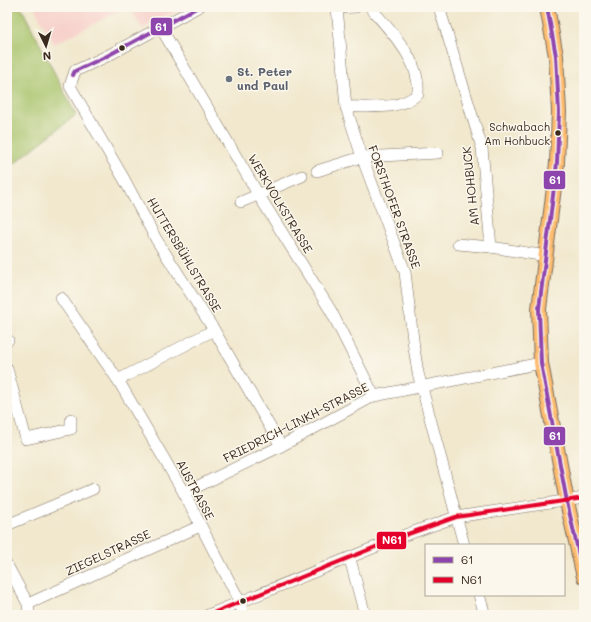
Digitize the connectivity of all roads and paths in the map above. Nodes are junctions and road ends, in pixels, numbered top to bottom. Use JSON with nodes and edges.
{"nodes":[{"id":1,"x":198,"y":7,"type":"edge"},
{"id":2,"x":337,"y":7,"type":"edge"},
{"id":3,"x":356,"y":7,"type":"edge"},
{"id":4,"x":370,"y":7,"type":"edge"},
{"id":5,"x":439,"y":7,"type":"edge"},
{"id":6,"x":547,"y":7,"type":"edge"},
{"id":7,"x":161,"y":28,"type":"junction"},
{"id":8,"x":346,"y":107,"type":"junction"},
{"id":9,"x":438,"y":153,"type":"dead end"},
{"id":10,"x":362,"y":157,"type":"junction"},
{"id":11,"x":317,"y":170,"type":"dead end"},
{"id":12,"x":302,"y":176,"type":"dead end"},
{"id":13,"x":258,"y":194,"type":"junction"},
{"id":14,"x":241,"y":202,"type":"dead end"},
{"id":15,"x":458,"y":244,"type":"dead end"},
{"id":16,"x":491,"y":247,"type":"junction"},
{"id":17,"x":546,"y":256,"type":"junction"},
{"id":18,"x":61,"y":298,"type":"dead end"},
{"id":19,"x":214,"y":330,"type":"junction"},
{"id":20,"x":541,"y":363,"type":"junction"},
{"id":21,"x":7,"y":369,"type":"edge"},
{"id":22,"x":118,"y":380,"type":"junction"},
{"id":23,"x":423,"y":387,"type":"junction"},
{"id":24,"x":374,"y":396,"type":"junction"},
{"id":25,"x":71,"y":419,"type":"dead end"},
{"id":26,"x":281,"y":446,"type":"junction"},
{"id":27,"x":93,"y":489,"type":"dead end"},
{"id":28,"x":184,"y":493,"type":"junction"},
{"id":29,"x":584,"y":498,"type":"edge"},
{"id":30,"x":567,"y":502,"type":"junction"},
{"id":31,"x":456,"y":517,"type":"junction"},
{"id":32,"x":7,"y":525,"type":"edge"},
{"id":33,"x":200,"y":526,"type":"junction"},
{"id":34,"x":464,"y":544,"type":"edge"},
{"id":35,"x":350,"y":559,"type":"junction"},
{"id":36,"x":7,"y":565,"type":"edge"},
{"id":37,"x":584,"y":577,"type":"edge"},
{"id":38,"x":479,"y":596,"type":"edge"},
{"id":39,"x":240,"y":602,"type":"junction"},
{"id":40,"x":28,"y":610,"type":"edge"},
{"id":41,"x":208,"y":615,"type":"edge"},
{"id":42,"x":243,"y":615,"type":"edge"},
{"id":43,"x":365,"y":615,"type":"edge"},
{"id":44,"x":484,"y":615,"type":"edge"}],
"edges":[{"from":1,"to":7,"type":"street"},
{"from":2,"to":3,"type":"street","name":"FORSTHOFER STRASSE"},
{"from":2,"to":8,"type":"street","name":"FORSTHOFER STRASSE"},
{"from":4,"to":8,"type":"street"},
{"from":5,"to":16,"type":"street","name":"AM HOHBUCK"},
{"from":6,"to":17,"type":"main road"},
{"from":7,"to":13,"type":"street","name":"WERKVOLKSTRASSE"},
{"from":7,"to":19,"type":"street","name":"HUTTERSBÜHLSTRASSE"},
{"from":8,"to":10,"type":"street","name":"FORSTHOFER STRASSE"},
{"from":9,"to":10,"type":"street"},
{"from":10,"to":11,"type":"street"},
{"from":10,"to":23,"type":"street","name":"FORSTHOFER STRASSE"},
{"from":12,"to":13,"type":"street"},
{"from":13,"to":14,"type":"street"},
{"from":13,"to":24,"type":"street","name":"WERKVOLKSTRASSE"},
{"from":15,"to":16,"type":"street"},
{"from":16,"to":17,"type":"street"},
{"from":17,"to":20,"type":"main road"},
{"from":18,"to":22,"type":"street","name":"AUSTRASSE"},
{"from":19,"to":22,"type":"street"},
{"from":19,"to":26,"type":"street","name":"HUTTERSBÜHLSTRASSE"},
{"from":20,"to":23,"type":"street","name":"FRIEDRICH-LINKH-STRASSE"},
{"from":20,"to":30,"type":"main road"},
{"from":21,"to":25,"type":"street"},
{"from":22,"to":28,"type":"street","name":"AUSTRASSE"},
{"from":23,"to":24,"type":"street","name":"FRIEDRICH-LINKH-STRASSE"},
{"from":23,"to":31,"type":"street","name":"FORSTHOFER STRASSE"},
{"from":24,"to":26,"type":"street","name":"FRIEDRICH-LINKH-STRASSE"},
{"from":26,"to":28,"type":"street","name":"FRIEDRICH-LINKH-STRASSE"},
{"from":27,"to":32,"type":"street"},
{"from":28,"to":33,"type":"street","name":"AUSTRASSE"},
{"from":29,"to":30,"type":"street"},
{"from":30,"to":31,"type":"street"},
{"from":30,"to":37,"type":"main road"},
{"from":31,"to":34,"type":"street","name":"FORSTHOFER STRASSE"},
{"from":31,"to":35,"type":"street"},
{"from":33,"to":39,"type":"street","name":"AUSTRASSE"},
{"from":33,"to":40,"type":"street","name":"ZIEGELSTRASSE"},
{"from":35,"to":39,"type":"street"},
{"from":35,"to":43,"type":"street"},
{"from":36,"to":40,"type":"street"},
{"from":38,"to":44,"type":"street"},
{"from":39,"to":41,"type":"street"},
{"from":39,"to":42,"type":"street","name":"AUSTRASSE"}]}
